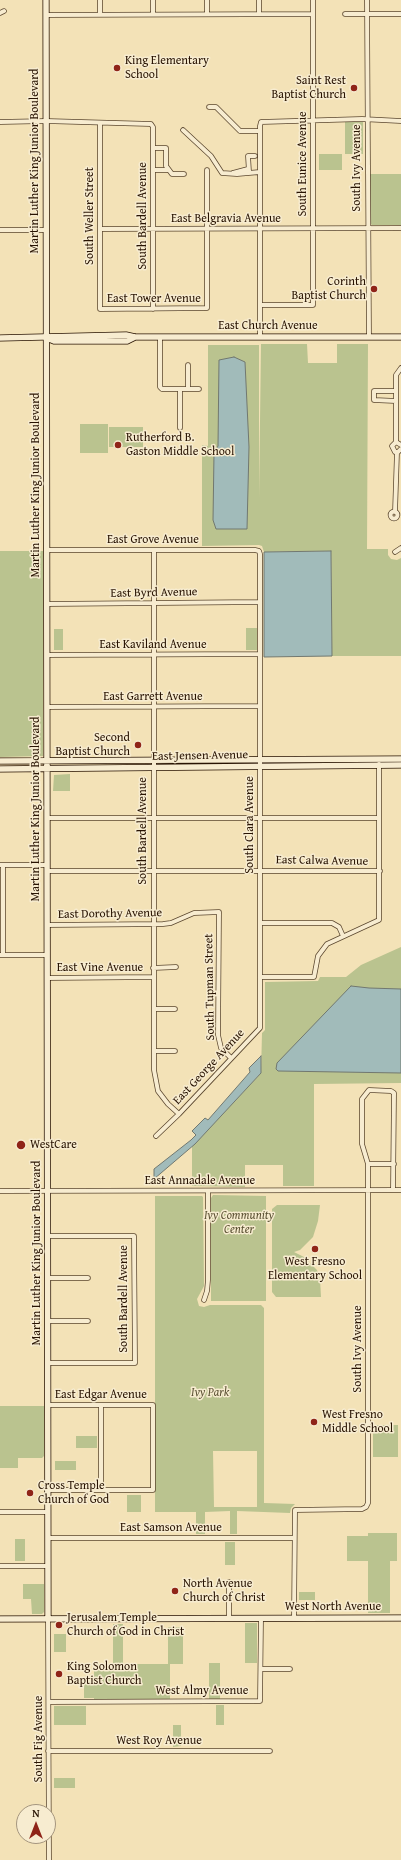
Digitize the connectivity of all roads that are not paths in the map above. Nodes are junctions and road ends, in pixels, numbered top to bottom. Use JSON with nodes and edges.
{"nodes":[{"id":1,"x":46,"y":0,"type":"edge"},
{"id":2,"x":100,"y":0,"type":"edge"},
{"id":3,"x":153,"y":0,"type":"edge"},
{"id":4,"x":207,"y":0,"type":"edge"},
{"id":5,"x":259,"y":0,"type":"edge"},
{"id":6,"x":314,"y":0,"type":"edge"},
{"id":7,"x":367,"y":0,"type":"edge"},
{"id":8,"x":153,"y":14,"type":"junction"},
{"id":9,"x":207,"y":14,"type":"junction"},
{"id":10,"x":259,"y":14,"type":"junction"},
{"id":11,"x":313,"y":14,"type":"junction"},
{"id":12,"x":345,"y":14,"type":"dead end"},
{"id":13,"x":367,"y":14,"type":"junction"},
{"id":14,"x":401,"y":14,"type":"edge"},
{"id":15,"x":46,"y":15,"type":"junction"},
{"id":16,"x":100,"y":15,"type":"junction"},
{"id":17,"x":209,"y":107,"type":"dead end"},
{"id":18,"x":46,"y":120,"type":"junction"},
{"id":19,"x":313,"y":120,"type":"junction"},
{"id":20,"x":367,"y":120,"type":"junction"},
{"id":21,"x":401,"y":121,"type":"edge"},
{"id":22,"x":0,"y":122,"type":"edge"},
{"id":23,"x":100,"y":123,"type":"junction"},
{"id":24,"x":183,"y":130,"type":"dead end"},
{"id":25,"x":260,"y":131,"type":"junction"},
{"id":26,"x":153,"y":148,"type":"junction"},
{"id":27,"x":255,"y":156,"type":"dead end"},
{"id":28,"x":153,"y":170,"type":"junction"},
{"id":29,"x":169,"y":170,"type":"junction"},
{"id":30,"x":207,"y":170,"type":"dead end"},
{"id":31,"x":248,"y":170,"type":"junction"},
{"id":32,"x":260,"y":172,"type":"junction"},
{"id":33,"x":184,"y":174,"type":"dead end"},
{"id":34,"x":313,"y":228,"type":"junction"},
{"id":35,"x":367,"y":228,"type":"junction"},
{"id":36,"x":401,"y":228,"type":"edge"},
{"id":37,"x":153,"y":229,"type":"junction"},
{"id":38,"x":206,"y":229,"type":"junction"},
{"id":39,"x":260,"y":229,"type":"junction"},
{"id":40,"x":0,"y":230,"type":"edge"},
{"id":41,"x":46,"y":230,"type":"junction"},
{"id":42,"x":100,"y":230,"type":"junction"},
{"id":43,"x":260,"y":305,"type":"junction"},
{"id":44,"x":100,"y":309,"type":"joint"},
{"id":45,"x":153,"y":309,"type":"junction"},
{"id":46,"x":160,"y":337,"type":"junction"},
{"id":47,"x":260,"y":337,"type":"junction"},
{"id":48,"x":369,"y":337,"type":"junction"},
{"id":49,"x":401,"y":337,"type":"edge"},
{"id":50,"x":0,"y":338,"type":"edge"},
{"id":51,"x":47,"y":338,"type":"junction"},
{"id":52,"x":188,"y":365,"type":"dead end"},
{"id":53,"x":401,"y":368,"type":"edge"},
{"id":54,"x":180,"y":389,"type":"junction"},
{"id":55,"x":188,"y":389,"type":"junction"},
{"id":56,"x":199,"y":389,"type":"dead end"},
{"id":57,"x":396,"y":391,"type":"junction"},
{"id":58,"x":396,"y":401,"type":"junction"},
{"id":59,"x":180,"y":428,"type":"dead end"},
{"id":60,"x":396,"y":442,"type":"junction"},
{"id":61,"x":401,"y":445,"type":"edge"},
{"id":62,"x":401,"y":449,"type":"edge"},
{"id":63,"x":396,"y":452,"type":"junction"},
{"id":64,"x":401,"y":508,"type":"edge"},
{"id":65,"x":397,"y":514,"type":"edge"},
{"id":66,"x":401,"y":548,"type":"edge"},
{"id":67,"x":47,"y":550,"type":"junction"},
{"id":68,"x":154,"y":550,"type":"junction"},
{"id":69,"x":259,"y":551,"type":"joint"},
{"id":70,"x":395,"y":552,"type":"dead end"},
{"id":71,"x":260,"y":602,"type":"junction"},
{"id":72,"x":153,"y":603,"type":"junction"},
{"id":73,"x":47,"y":604,"type":"junction"},
{"id":74,"x":153,"y":654,"type":"junction"},
{"id":75,"x":260,"y":654,"type":"junction"},
{"id":76,"x":47,"y":655,"type":"junction"},
{"id":77,"x":259,"y":706,"type":"junction"},
{"id":78,"x":47,"y":707,"type":"junction"},
{"id":79,"x":153,"y":707,"type":"junction"},
{"id":80,"x":378,"y":758,"type":"junction"},
{"id":81,"x":260,"y":759,"type":"junction"},
{"id":82,"x":401,"y":759,"type":"edge"},
{"id":83,"x":0,"y":761,"type":"edge"},
{"id":84,"x":153,"y":761,"type":"junction"},
{"id":85,"x":47,"y":762,"type":"junction"},
{"id":86,"x":378,"y":765,"type":"junction"},
{"id":87,"x":401,"y":765,"type":"edge"},
{"id":88,"x":260,"y":766,"type":"junction"},
{"id":89,"x":47,"y":768,"type":"junction"},
{"id":90,"x":153,"y":768,"type":"junction"},
{"id":91,"x":0,"y":769,"type":"edge"},
{"id":92,"x":153,"y":817,"type":"junction"},
{"id":93,"x":47,"y":818,"type":"junction"},
{"id":94,"x":260,"y":818,"type":"junction"},
{"id":95,"x":378,"y":818,"type":"junction"},
{"id":96,"x":1,"y":865,"type":"edge"},
{"id":97,"x":47,"y":868,"type":"junction"},
{"id":98,"x":153,"y":870,"type":"junction"},
{"id":99,"x":260,"y":870,"type":"junction"},
{"id":100,"x":380,"y":871,"type":"junction"},
{"id":101,"x":219,"y":912,"type":"joint"},
{"id":102,"x":260,"y":923,"type":"junction"},
{"id":103,"x":153,"y":924,"type":"junction"},
{"id":104,"x":47,"y":925,"type":"junction"},
{"id":105,"x":343,"y":936,"type":"junction"},
{"id":106,"x":2,"y":955,"type":"edge"},
{"id":107,"x":47,"y":955,"type":"junction"},
{"id":108,"x":176,"y":967,"type":"dead end"},
{"id":109,"x":153,"y":968,"type":"junction"},
{"id":110,"x":153,"y":977,"type":"junction"},
{"id":111,"x":260,"y":977,"type":"junction"},
{"id":112,"x":47,"y":978,"type":"junction"},
{"id":113,"x":154,"y":1009,"type":"junction"},
{"id":114,"x":175,"y":1009,"type":"dead end"},
{"id":115,"x":260,"y":1028,"type":"joint"},
{"id":116,"x":154,"y":1051,"type":"junction"},
{"id":117,"x":175,"y":1051,"type":"dead end"},
{"id":118,"x":231,"y":1058,"type":"junction"},
{"id":119,"x":179,"y":1114,"type":"junction"},
{"id":120,"x":156,"y":1136,"type":"dead end"},
{"id":121,"x":368,"y":1164,"type":"junction"},
{"id":122,"x":394,"y":1164,"type":"junction"},
{"id":123,"x":367,"y":1190,"type":"junction"},
{"id":124,"x":393,"y":1190,"type":"junction"},
{"id":125,"x":401,"y":1190,"type":"edge"},
{"id":126,"x":0,"y":1191,"type":"edge"},
{"id":127,"x":48,"y":1191,"type":"junction"},
{"id":128,"x":208,"y":1191,"type":"junction"},
{"id":129,"x":48,"y":1236,"type":"junction"},
{"id":130,"x":48,"y":1278,"type":"junction"},
{"id":131,"x":88,"y":1278,"type":"dead end"},
{"id":132,"x":204,"y":1300,"type":"dead end"},
{"id":133,"x":48,"y":1321,"type":"junction"},
{"id":134,"x":88,"y":1321,"type":"dead end"},
{"id":135,"x":48,"y":1363,"type":"junction"},
{"id":136,"x":48,"y":1405,"type":"junction"},
{"id":137,"x":101,"y":1405,"type":"junction"},
{"id":138,"x":47,"y":1490,"type":"junction"},
{"id":139,"x":101,"y":1490,"type":"junction"},
{"id":140,"x":0,"y":1512,"type":"edge"},
{"id":141,"x":47,"y":1512,"type":"junction"},
{"id":142,"x":48,"y":1538,"type":"junction"},
{"id":143,"x":294,"y":1538,"type":"junction"},
{"id":144,"x":0,"y":1566,"type":"edge"},
{"id":145,"x":48,"y":1566,"type":"junction"},
{"id":146,"x":229,"y":1582,"type":"dead end"},
{"id":147,"x":48,"y":1618,"type":"junction"},
{"id":148,"x":229,"y":1618,"type":"junction"},
{"id":149,"x":261,"y":1618,"type":"junction"},
{"id":150,"x":294,"y":1618,"type":"junction"},
{"id":151,"x":401,"y":1618,"type":"edge"},
{"id":152,"x":0,"y":1619,"type":"edge"},
{"id":153,"x":261,"y":1669,"type":"junction"},
{"id":154,"x":290,"y":1669,"type":"dead end"},
{"id":155,"x":49,"y":1702,"type":"junction"},
{"id":156,"x":48,"y":1751,"type":"junction"},
{"id":157,"x":270,"y":1751,"type":"dead end"},
{"id":158,"x":49,"y":1860,"type":"edge"}],
"edges":[{"from":1,"to":15,"type":"street","name":"Martin Luther King Junior Boulevard"},
{"from":2,"to":16,"type":"street"},
{"from":3,"to":8,"type":"street"},
{"from":4,"to":9,"type":"street"},
{"from":5,"to":10,"type":"street"},
{"from":6,"to":11,"type":"street","name":"South Eunice Avenue"},
{"from":7,"to":13,"type":"street","name":"South Ivy Avenue"},
{"from":8,"to":9,"type":"street"},
{"from":8,"to":16,"type":"street"},
{"from":9,"to":10,"type":"street"},
{"from":10,"to":11,"type":"street"},
{"from":11,"to":19,"type":"street","name":"South Eunice Avenue"},
{"from":12,"to":13,"type":"street"},
{"from":13,"to":14,"type":"street"},
{"from":13,"to":20,"type":"street","name":"South Ivy Avenue"},
{"from":15,"to":16,"type":"street"},
{"from":15,"to":18,"type":"street","name":"Martin Luther King Junior Boulevard"},
{"from":17,"to":25,"type":"street"},
{"from":18,"to":22,"type":"street"},
{"from":18,"to":23,"type":"street"},
{"from":18,"to":41,"type":"street","name":"Martin Luther King Junior Boulevard"},
{"from":19,"to":20,"type":"street"},
{"from":19,"to":25,"type":"street"},
{"from":19,"to":34,"type":"street","name":"South Eunice Avenue"},
{"from":20,"to":21,"type":"street"},
{"from":20,"to":35,"type":"street","name":"South Ivy Avenue"},
{"from":23,"to":26,"type":"street","name":"South Bardell Avenue"},
{"from":23,"to":42,"type":"street","name":"South Weller Street"},
{"from":24,"to":31,"type":"street"},
{"from":25,"to":32,"type":"street"},
{"from":26,"to":28,"type":"street","name":"South Bardell Avenue"},
{"from":26,"to":29,"type":"street"},
{"from":27,"to":31,"type":"street"},
{"from":28,"to":29,"type":"street"},
{"from":28,"to":37,"type":"street","name":"South Bardell Avenue"},
{"from":29,"to":33,"type":"street"},
{"from":30,"to":38,"type":"street"},
{"from":31,"to":32,"type":"street"},
{"from":32,"to":39,"type":"street"},
{"from":34,"to":35,"type":"street","name":"East Belgravia Avenue"},
{"from":34,"to":39,"type":"street","name":"East Belgravia Avenue"},
{"from":34,"to":43,"type":"street","name":"South Eunice Avenue"},
{"from":35,"to":36,"type":"street","name":"East Belgravia Avenue"},
{"from":35,"to":48,"type":"street","name":"South Ivy Avenue"},
{"from":37,"to":38,"type":"street","name":"East Belgravia Avenue"},
{"from":37,"to":42,"type":"street","name":"East Belgravia Avenue"},
{"from":37,"to":45,"type":"street","name":"South Bardell Avenue"},
{"from":38,"to":39,"type":"street","name":"East Belgravia Avenue"},
{"from":38,"to":45,"type":"street","name":"East Tower Avenue"},
{"from":39,"to":43,"type":"street"},
{"from":40,"to":41,"type":"street"},
{"from":41,"to":51,"type":"street","name":"Martin Luther King Junior Boulevard"},
{"from":42,"to":44,"type":"street","name":"South Weller Street"},
{"from":43,"to":47,"type":"street"},
{"from":44,"to":45,"type":"street","name":"East Tower Avenue"},
{"from":46,"to":47,"type":"street","name":"East Church Avenue"},
{"from":46,"to":51,"type":"street","name":"East Church Avenue"},
{"from":46,"to":54,"type":"street"},
{"from":47,"to":48,"type":"street","name":"East Church Avenue"},
{"from":48,"to":49,"type":"street","name":"East Church Avenue"},
{"from":50,"to":51,"type":"street","name":"East Church Avenue"},
{"from":51,"to":67,"type":"street","name":"Martin Luther King Junior Boulevard"},
{"from":52,"to":55,"type":"street"},
{"from":53,"to":57,"type":"street"},
{"from":54,"to":55,"type":"street"},
{"from":54,"to":59,"type":"street"},
{"from":55,"to":56,"type":"street"},
{"from":57,"to":58,"type":"street"},
{"from":57,"to":58,"type":"street"},
{"from":58,"to":60,"type":"street"},
{"from":60,"to":61,"type":"street"},
{"from":60,"to":63,"type":"street"},
{"from":62,"to":63,"type":"street"},
{"from":63,"to":65,"type":"street"},
{"from":64,"to":65,"type":"street"},
{"from":66,"to":70,"type":"street"},
{"from":67,"to":68,"type":"street","name":"East Grove Avenue"},
{"from":67,"to":73,"type":"street","name":"Martin Luther King Junior Boulevard"},
{"from":68,"to":69,"type":"street","name":"East Grove Avenue"},
{"from":68,"to":72,"type":"street","name":"South Bardell Avenue"},
{"from":69,"to":71,"type":"street","name":"South Clara Avenue"},
{"from":71,"to":72,"type":"street","name":"East Byrd Avenue"},
{"from":71,"to":75,"type":"street","name":"South Clara Avenue"},
{"from":72,"to":73,"type":"street","name":"East Byrd Avenue"},
{"from":72,"to":74,"type":"street","name":"South Bardell Avenue"},
{"from":73,"to":76,"type":"street","name":"Martin Luther King Junior Boulevard"},
{"from":74,"to":75,"type":"street","name":"East Kaviland Avenue"},
{"from":74,"to":76,"type":"street","name":"East Kaviland Avenue"},
{"from":74,"to":79,"type":"street","name":"South Bardell Avenue"},
{"from":75,"to":77,"type":"street","name":"South Clara Avenue"},
{"from":76,"to":78,"type":"street","name":"Martin Luther King Junior Boulevard"},
{"from":77,"to":79,"type":"street","name":"East Garrett Avenue"},
{"from":77,"to":81,"type":"street","name":"South Clara Avenue"},
{"from":78,"to":79,"type":"street","name":"East Garrett Avenue"},
{"from":78,"to":85,"type":"street","name":"Martin Luther King Junior Boulevard"},
{"from":79,"to":84,"type":"street","name":"South Bardell Avenue"},
{"from":80,"to":81,"type":"street","name":"East Jensen Avenue"},
{"from":80,"to":82,"type":"street","name":"East Jensen Avenue"},
{"from":80,"to":86,"type":"street"},
{"from":81,"to":84,"type":"street","name":"East Jensen Avenue"},
{"from":81,"to":88,"type":"street","name":"South Clara Avenue"},
{"from":83,"to":85,"type":"street","name":"East Jensen Avenue"},
{"from":84,"to":85,"type":"street","name":"East Jensen Avenue"},
{"from":84,"to":90,"type":"street","name":"South Bardell Avenue"},
{"from":85,"to":89,"type":"street","name":"Martin Luther King Junior Boulevard"},
{"from":86,"to":87,"type":"street","name":"East Jensen Avenue"},
{"from":86,"to":88,"type":"street","name":"East Jensen Avenue"},
{"from":86,"to":95,"type":"street"},
{"from":88,"to":90,"type":"street","name":"East Jensen Avenue"},
{"from":88,"to":94,"type":"street","name":"South Clara Avenue"},
{"from":89,"to":90,"type":"street","name":"East Jensen Avenue"},
{"from":89,"to":91,"type":"street","name":"East Jensen Avenue"},
{"from":89,"to":93,"type":"street","name":"Martin Luther King Junior Boulevard"},
{"from":90,"to":92,"type":"street","name":"South Bardell Avenue"},
{"from":92,"to":93,"type":"street"},
{"from":92,"to":94,"type":"street"},
{"from":92,"to":98,"type":"street","name":"South Bardell Avenue"},
{"from":93,"to":97,"type":"street","name":"Martin Luther King Junior Boulevard"},
{"from":94,"to":95,"type":"street"},
{"from":94,"to":99,"type":"street","name":"South Clara Avenue"},
{"from":95,"to":100,"type":"street"},
{"from":96,"to":97,"type":"street","name":"East Calwa Avenue"},
{"from":96,"to":106,"type":"street"},
{"from":97,"to":98,"type":"street","name":"East Calwa Avenue"},
{"from":97,"to":104,"type":"street","name":"Martin Luther King Junior Boulevard"},
{"from":98,"to":99,"type":"street","name":"East Calwa Avenue"},
{"from":98,"to":103,"type":"street","name":"South Bardell Avenue"},
{"from":99,"to":100,"type":"street","name":"East Calwa Avenue"},
{"from":99,"to":102,"type":"street","name":"South Clara Avenue"},
{"from":100,"to":105,"type":"street"},
{"from":101,"to":103,"type":"street","name":"East Dorothy Avenue"},
{"from":101,"to":118,"type":"street","name":"South Tupman Street"},
{"from":102,"to":105,"type":"street"},
{"from":102,"to":111,"type":"street","name":"South Clara Avenue"},
{"from":103,"to":104,"type":"street","name":"East Dorothy Avenue"},
{"from":103,"to":109,"type":"street","name":"South Bardell Avenue"},
{"from":104,"to":107,"type":"street","name":"Martin Luther King Junior Boulevard"},
{"from":105,"to":111,"type":"street"},
{"from":106,"to":107,"type":"street","name":"East Vine Avenue"},
{"from":107,"to":112,"type":"street","name":"Martin Luther King Junior Boulevard"},
{"from":108,"to":109,"type":"street"},
{"from":109,"to":110,"type":"street","name":"South Bardell Avenue"},
{"from":110,"to":112,"type":"street","name":"East Vine Avenue"},
{"from":110,"to":113,"type":"street","name":"South Bardell Avenue"},
{"from":111,"to":115,"type":"street","name":"South Clara Avenue"},
{"from":112,"to":127,"type":"street","name":"Martin Luther King Junior Boulevard"},
{"from":113,"to":114,"type":"street"},
{"from":113,"to":116,"type":"street","name":"South Bardell Avenue"},
{"from":115,"to":118,"type":"street","name":"East George Avenue"},
{"from":116,"to":117,"type":"street"},
{"from":116,"to":119,"type":"street","name":"South Bardell Avenue"},
{"from":118,"to":119,"type":"street","name":"East George Avenue"},
{"from":119,"to":120,"type":"street","name":"East George Avenue"},
{"from":121,"to":122,"type":"street"},
{"from":121,"to":122,"type":"street","name":"South Ivy Avenue"},
{"from":121,"to":123,"type":"street","name":"South Ivy Avenue"},
{"from":122,"to":124,"type":"street"},
{"from":123,"to":124,"type":"street","name":"East Annadale Avenue"},
{"from":123,"to":128,"type":"street","name":"East Annadale Avenue"},
{"from":123,"to":143,"type":"street","name":"South Ivy Avenue"},
{"from":124,"to":125,"type":"street","name":"East Annadale Avenue"},
{"from":126,"to":127,"type":"street","name":"East Annadale Avenue"},
{"from":127,"to":128,"type":"street","name":"East Annadale Avenue"},
{"from":127,"to":129,"type":"street","name":"Martin Luther King Junior Boulevard"},
{"from":128,"to":132,"type":"street"},
{"from":129,"to":130,"type":"street","name":"Martin Luther King Junior Boulevard"},
{"from":129,"to":135,"type":"street","name":"South Bardell Avenue"},
{"from":130,"to":131,"type":"street"},
{"from":130,"to":133,"type":"street","name":"Martin Luther King Junior Boulevard"},
{"from":133,"to":134,"type":"street"},
{"from":133,"to":135,"type":"street","name":"Martin Luther King Junior Boulevard"},
{"from":135,"to":136,"type":"street","name":"Martin Luther King Junior Boulevard"},
{"from":136,"to":137,"type":"street","name":"East Edgar Avenue"},
{"from":136,"to":138,"type":"street","name":"Martin Luther King Junior Boulevard"},
{"from":137,"to":139,"type":"street"},
{"from":137,"to":139,"type":"street","name":"East Edgar Avenue"},
{"from":138,"to":139,"type":"street"},
{"from":138,"to":141,"type":"street","name":"Martin Luther King Junior Boulevard"},
{"from":140,"to":141,"type":"street"},
{"from":141,"to":142,"type":"street","name":"Martin Luther King Junior Boulevard"},
{"from":142,"to":143,"type":"street","name":"East Samson Avenue"},
{"from":142,"to":145,"type":"street","name":"Martin Luther King Junior Boulevard"},
{"from":143,"to":150,"type":"street"},
{"from":144,"to":145,"type":"street"},
{"from":145,"to":147,"type":"street","name":"Martin Luther King Junior Boulevard"},
{"from":146,"to":148,"type":"street"},
{"from":147,"to":148,"type":"street","name":"West North Avenue"},
{"from":147,"to":152,"type":"street","name":"West North Avenue"},
{"from":147,"to":155,"type":"street","name":"South Fig Avenue"},
{"from":148,"to":149,"type":"street","name":"West North Avenue"},
{"from":149,"to":150,"type":"street","name":"West North Avenue"},
{"from":149,"to":153,"type":"street"},
{"from":150,"to":151,"type":"street","name":"West North Avenue"},
{"from":153,"to":154,"type":"street"},
{"from":153,"to":155,"type":"street","name":"West Almy Avenue"},
{"from":155,"to":156,"type":"street","name":"South Fig Avenue"},
{"from":156,"to":157,"type":"street","name":"West Roy Avenue"},
{"from":156,"to":158,"type":"street","name":"South Fig Avenue"}]}
